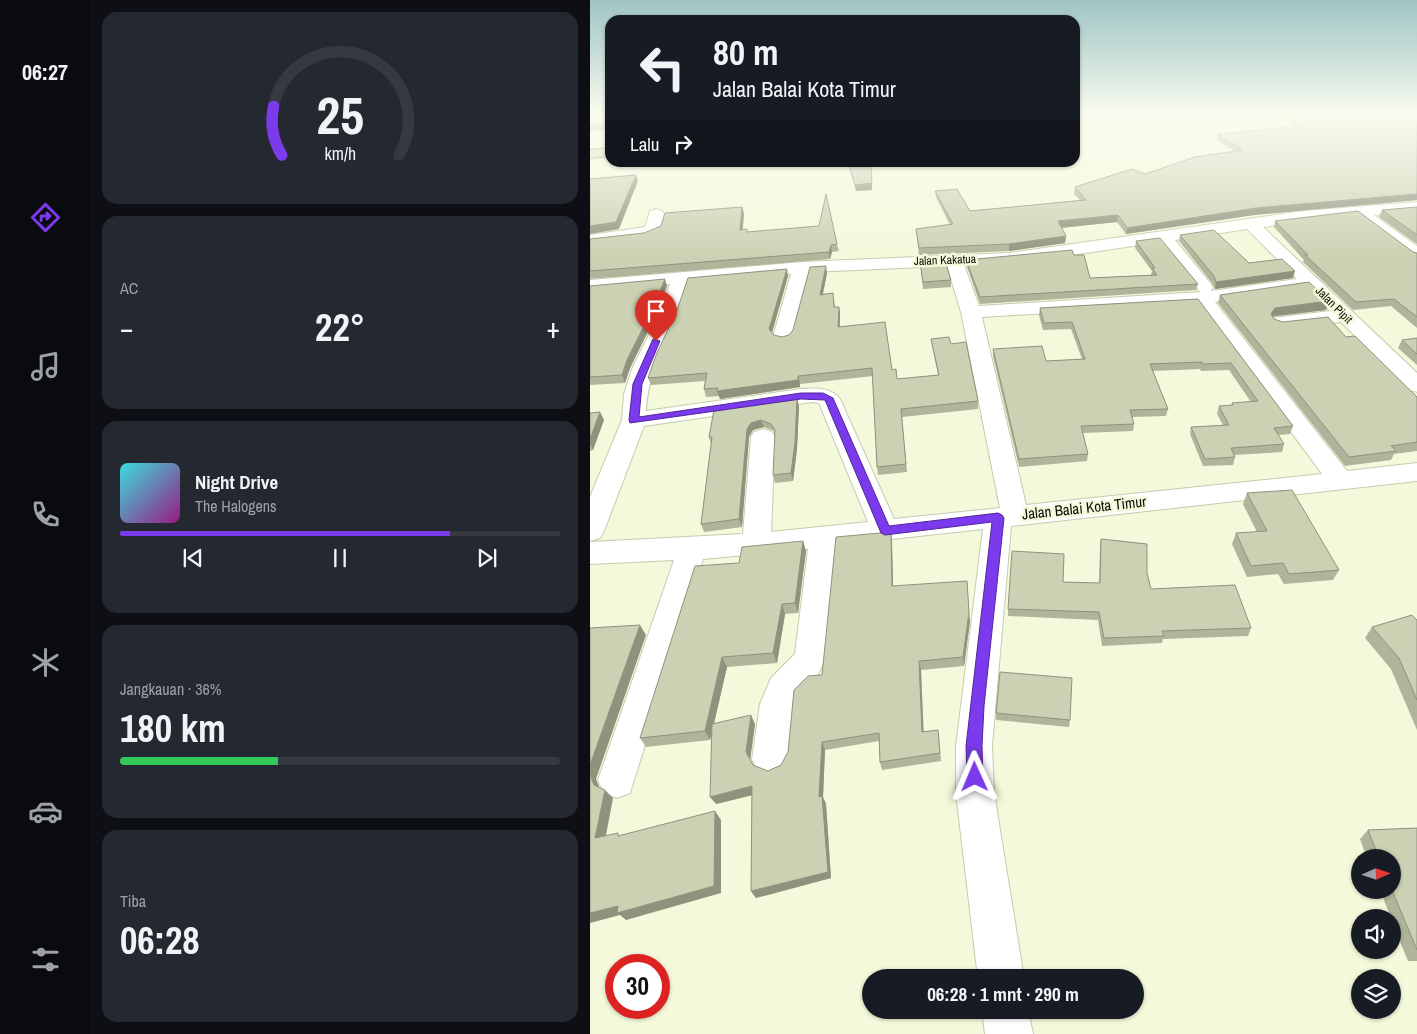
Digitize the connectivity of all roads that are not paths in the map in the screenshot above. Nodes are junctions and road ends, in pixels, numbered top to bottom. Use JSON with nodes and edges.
{"nodes":[{"id":1,"x":1417,"y":207,"type":"edge"},
{"id":2,"x":1360,"y":212,"type":"junction"},
{"id":3,"x":656,"y":214,"type":"dead end"},
{"id":4,"x":1251,"y":224,"type":"junction"},
{"id":5,"x":1164,"y":236,"type":"junction"},
{"id":6,"x":590,"y":240,"type":"edge"},
{"id":7,"x":1417,"y":254,"type":"edge"},
{"id":8,"x":954,"y":260,"type":"junction"},
{"id":9,"x":802,"y":267,"type":"junction"},
{"id":10,"x":682,"y":277,"type":"junction"},
{"id":11,"x":1310,"y":282,"type":"junction"},
{"id":12,"x":590,"y":286,"type":"edge"},
{"id":13,"x":1203,"y":293,"type":"junction"},
{"id":14,"x":970,"y":312,"type":"junction"},
{"id":15,"x":1344,"y":316,"type":"junction"},
{"id":16,"x":1280,"y":322,"type":"edge"},
{"id":17,"x":783,"y":337,"type":"edge"},
{"id":18,"x":1417,"y":385,"type":"edge"},
{"id":19,"x":634,"y":420,"type":"junction"},
{"id":20,"x":763,"y":437,"type":"dead end"},
{"id":21,"x":1417,"y":472,"type":"edge"},
{"id":22,"x":1341,"y":481,"type":"junction"},
{"id":23,"x":1007,"y":517,"type":"junction"},
{"id":24,"x":885,"y":530,"type":"junction"},
{"id":25,"x":590,"y":531,"type":"edge"},
{"id":26,"x":824,"y":537,"type":"junction"},
{"id":27,"x":756,"y":544,"type":"junction"},
{"id":28,"x":707,"y":548,"type":"junction"},
{"id":29,"x":590,"y":553,"type":"edge"},
{"id":30,"x":771,"y":759,"type":"dead end"},
{"id":31,"x":617,"y":780,"type":"dead end"},
{"id":32,"x":1000,"y":969,"type":"edge"},
{"id":33,"x":1006,"y":1019,"type":"edge"},
{"id":34,"x":1008,"y":1034,"type":"edge"}],
"edges":[{"from":1,"to":2,"type":"street","name":"Jalan Kakatua"},
{"from":2,"to":4,"type":"street","name":"Jalan Kakatua"},
{"from":2,"to":7,"type":"street"},
{"from":3,"to":6,"type":"street"},
{"from":4,"to":5,"type":"street","name":"Jalan Kakatua"},
{"from":4,"to":11,"type":"street","name":"Jalan Pipit"},
{"from":5,"to":8,"type":"street","name":"Jalan Kakatua"},
{"from":5,"to":13,"type":"street"},
{"from":8,"to":9,"type":"street","name":"Jalan Kakatua"},
{"from":8,"to":14,"type":"street"},
{"from":9,"to":10,"type":"street","name":"Jalan Kakatua"},
{"from":9,"to":17,"type":"street"},
{"from":10,"to":12,"type":"street","name":"Jalan Kakatua"},
{"from":10,"to":19,"type":"street"},
{"from":11,"to":13,"type":"street"},
{"from":11,"to":15,"type":"street","name":"Jalan Pipit"},
{"from":13,"to":14,"type":"street"},
{"from":13,"to":22,"type":"street"},
{"from":14,"to":23,"type":"street"},
{"from":15,"to":16,"type":"street"},
{"from":15,"to":18,"type":"street","name":"Jalan Pipit"},
{"from":19,"to":24,"type":"street"},
{"from":19,"to":25,"type":"street"},
{"from":20,"to":27,"type":"street"},
{"from":21,"to":22,"type":"street","name":"Jalan Balai Kota Timur"},
{"from":22,"to":23,"type":"street","name":"Jalan Balai Kota Timur"},
{"from":23,"to":24,"type":"street","name":"Jalan Balai Kota Timur"},
{"from":23,"to":32,"type":"street"},
{"from":24,"to":26,"type":"street","name":"Jalan Balai Kota Timur"},
{"from":26,"to":27,"type":"street","name":"Jalan Balai Kota Timur"},
{"from":26,"to":30,"type":"street"},
{"from":27,"to":28,"type":"street","name":"Jalan Balai Kota Timur"},
{"from":28,"to":29,"type":"street","name":"Jalan Balai Kota Timur"},
{"from":28,"to":31,"type":"street"},
{"from":33,"to":34,"type":"street"}]}
